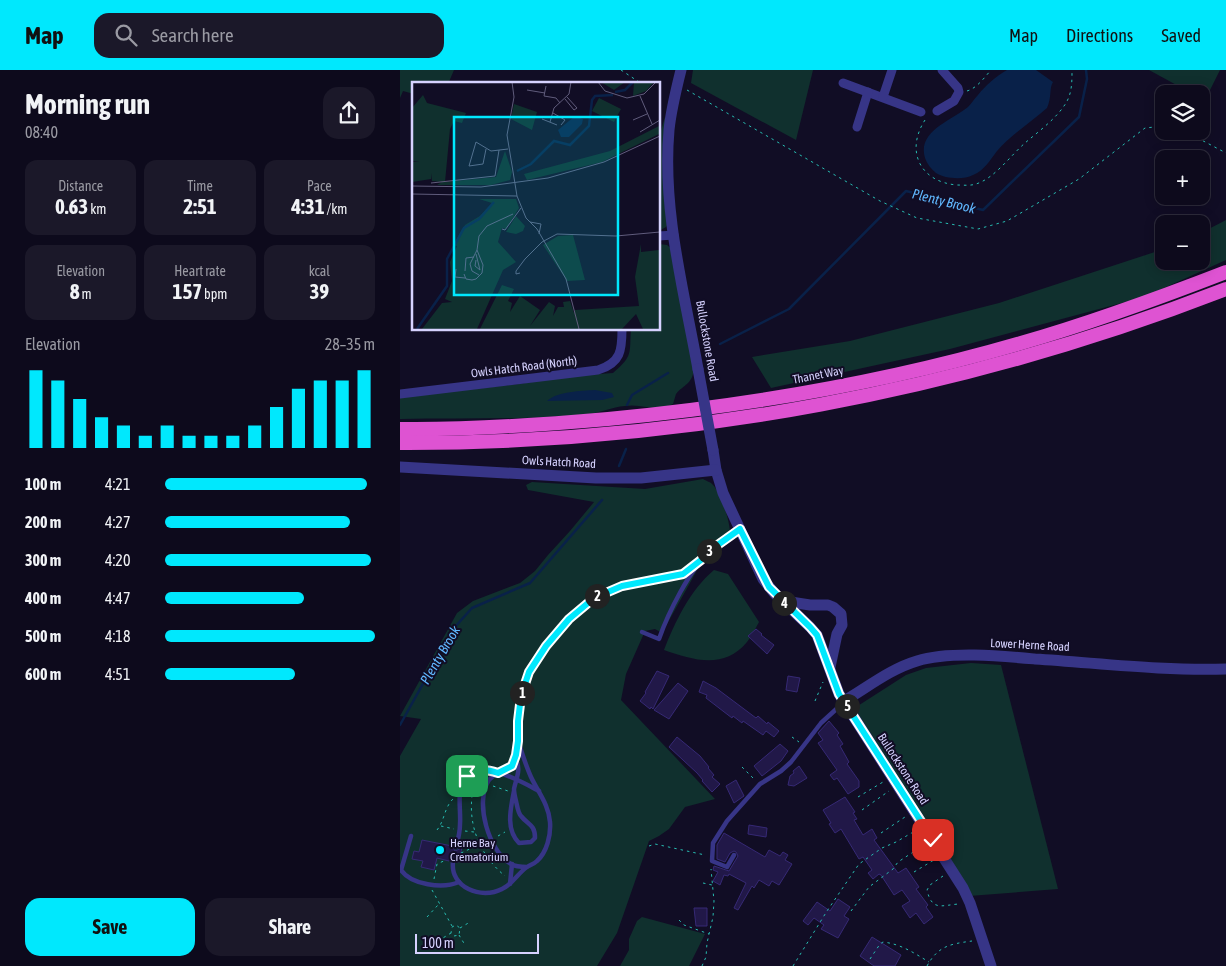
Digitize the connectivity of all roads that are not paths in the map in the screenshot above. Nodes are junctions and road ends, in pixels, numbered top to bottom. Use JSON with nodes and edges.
{"nodes":[{"id":1,"x":681,"y":70,"type":"edge"},
{"id":2,"x":892,"y":70,"type":"edge"},
{"id":3,"x":942,"y":70,"type":"edge"},
{"id":4,"x":843,"y":82,"type":"dead end"},
{"id":5,"x":868,"y":92,"type":"junction"},
{"id":6,"x":883,"y":97,"type":"junction"},
{"id":7,"x":937,"y":111,"type":"road end"},
{"id":8,"x":921,"y":112,"type":"dead end"},
{"id":9,"x":857,"y":127,"type":"dead end"},
{"id":10,"x":674,"y":235,"type":"junction"},
{"id":11,"x":660,"y":236,"type":"edge"},
{"id":12,"x":1226,"y":272,"type":"edge"},
{"id":13,"x":1226,"y":289,"type":"edge"},
{"id":14,"x":622,"y":330,"type":"edge"},
{"id":15,"x":400,"y":394,"type":"edge"},
{"id":16,"x":400,"y":429,"type":"edge"},
{"id":17,"x":400,"y":443,"type":"edge"},
{"id":18,"x":400,"y":467,"type":"edge"},
{"id":19,"x":716,"y":470,"type":"junction"},
{"id":20,"x":740,"y":529,"type":"junction"},
{"id":21,"x":701,"y":560,"type":"junction"},
{"id":22,"x":782,"y":601,"type":"junction"},
{"id":23,"x":823,"y":605,"type":"junction"},
{"id":24,"x":814,"y":631,"type":"junction"},
{"id":25,"x":642,"y":632,"type":"dead end"},
{"id":26,"x":837,"y":634,"type":"junction"},
{"id":27,"x":1226,"y":669,"type":"edge"},
{"id":28,"x":831,"y":674,"type":"junction"},
{"id":29,"x":844,"y":702,"type":"junction"},
{"id":30,"x":518,"y":741,"type":"junction"},
{"id":31,"x":515,"y":759,"type":"junction"},
{"id":32,"x":498,"y":773,"type":"junction"},
{"id":33,"x":517,"y":780,"type":"junction"},
{"id":34,"x":514,"y":791,"type":"junction"},
{"id":35,"x":539,"y":792,"type":"junction"},
{"id":36,"x":411,"y":836,"type":"dead end"},
{"id":37,"x":456,"y":847,"type":"dead end"},
{"id":38,"x":734,"y":855,"type":"dead end"},
{"id":39,"x":453,"y":862,"type":"dead end"},
{"id":40,"x":512,"y":864,"type":"junction"},
{"id":41,"x":526,"y":867,"type":"junction"},
{"id":42,"x":459,"y":882,"type":"junction"},
{"id":43,"x":510,"y":884,"type":"junction"},
{"id":44,"x":990,"y":966,"type":"edge"}],
"edges":[{"from":1,"to":10,"type":"street","name":"Bullockstone Road"},
{"from":2,"to":6,"type":"street"},
{"from":3,"to":7,"type":"street"},
{"from":4,"to":5,"type":"street"},
{"from":5,"to":6,"type":"street"},
{"from":5,"to":9,"type":"street"},
{"from":6,"to":8,"type":"street"},
{"from":10,"to":11,"type":"street"},
{"from":10,"to":19,"type":"street","name":"Bullockstone Road","bridge":true},
{"from":12,"to":16,"type":"highway","name":"Thanet Way"},
{"from":13,"to":17,"type":"highway"},
{"from":14,"to":15,"type":"street","name":"Owls Hatch Road (North)"},
{"from":18,"to":19,"type":"street","name":"Owls Hatch Road"},
{"from":19,"to":20,"type":"street","name":"Bullockstone Road"},
{"from":20,"to":21,"type":"lane"},
{"from":20,"to":22,"type":"street","name":"Bullockstone Road"},
{"from":21,"to":25,"type":"lane"},
{"from":21,"to":30,"type":"lane"},
{"from":22,"to":23,"type":"street"},
{"from":22,"to":24,"type":"street","name":"Bullockstone Road"},
{"from":23,"to":24,"type":"street"},
{"from":23,"to":26,"type":"street"},
{"from":24,"to":26,"type":"street"},
{"from":24,"to":28,"type":"street","name":"Bullockstone Road"},
{"from":26,"to":28,"type":"street"},
{"from":27,"to":29,"type":"street","name":"Lower Herne Road"},
{"from":28,"to":29,"type":"street","name":"Bullockstone Road"},
{"from":29,"to":38,"type":"lane"},
{"from":29,"to":44,"type":"street","name":"Bullockstone Road"},
{"from":30,"to":31,"type":"lane"},
{"from":30,"to":35,"type":"lane"},
{"from":31,"to":32,"type":"lane"},
{"from":31,"to":33,"type":"lane"},
{"from":32,"to":33,"type":"lane"},
{"from":32,"to":37,"type":"lane"},
{"from":32,"to":40,"type":"lane"},
{"from":33,"to":34,"type":"lane"},
{"from":33,"to":35,"type":"lane"},
{"from":34,"to":34,"type":"lane"},
{"from":35,"to":41,"type":"lane"},
{"from":36,"to":42,"type":"lane"},
{"from":39,"to":42,"type":"lane"},
{"from":40,"to":41,"type":"lane"},
{"from":40,"to":43,"type":"lane"},
{"from":41,"to":43,"type":"lane"},
{"from":42,"to":43,"type":"lane"}]}
